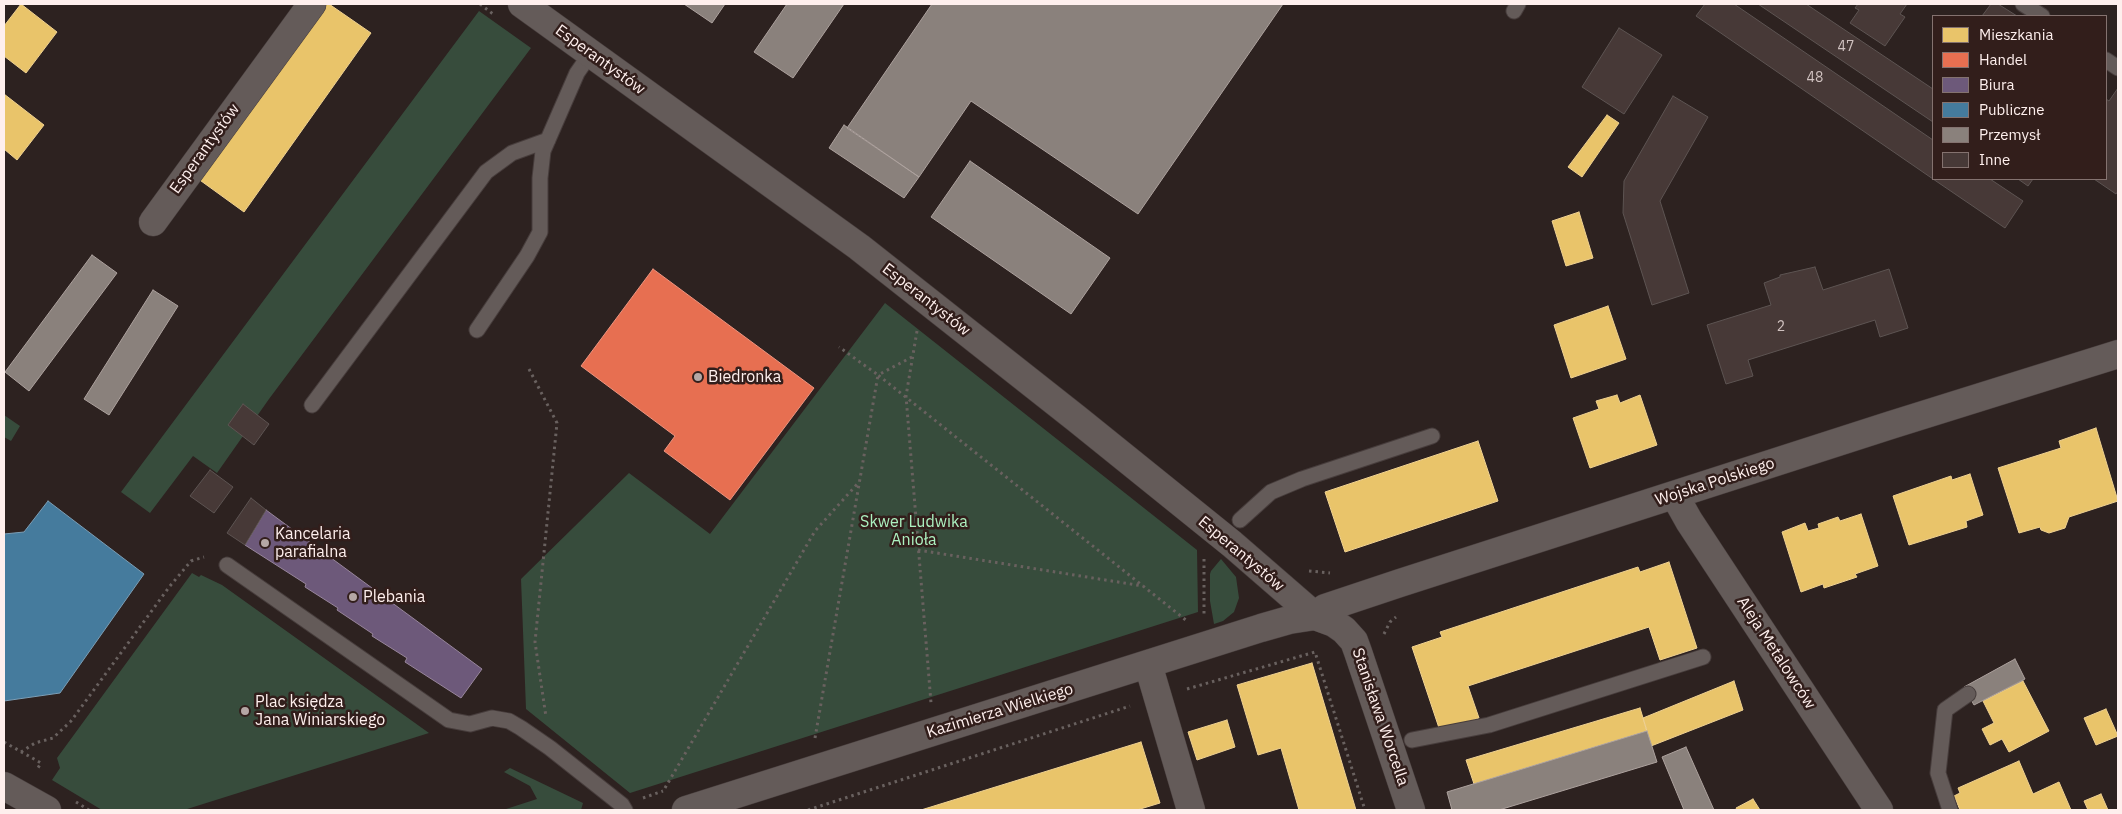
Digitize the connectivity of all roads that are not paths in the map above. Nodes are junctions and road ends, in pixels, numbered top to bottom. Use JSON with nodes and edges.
{"nodes":[{"id":1,"x":312,"y":4,"type":"edge"},
{"id":2,"x":522,"y":4,"type":"edge"},
{"id":3,"x":2024,"y":4,"type":"edge"},
{"id":4,"x":2040,"y":15,"type":"edge"},
{"id":5,"x":590,"y":53,"type":"junction"},
{"id":6,"x":2107,"y":61,"type":"edge"},
{"id":7,"x":2118,"y":68,"type":"edge"},
{"id":8,"x":548,"y":140,"type":"junction"},
{"id":9,"x":153,"y":222,"type":"dead end"},
{"id":10,"x":477,"y":330,"type":"dead end"},
{"id":11,"x":2118,"y":354,"type":"edge"},
{"id":12,"x":312,"y":405,"type":"dead end"},
{"id":13,"x":1432,"y":436,"type":"dead end"},
{"id":14,"x":1675,"y":496,"type":"junction"},
{"id":15,"x":1240,"y":520,"type":"dead end"},
{"id":16,"x":227,"y":565,"type":"road end"},
{"id":17,"x":1315,"y":616,"type":"junction"},
{"id":18,"x":1702,"y":657,"type":"dead end"},
{"id":19,"x":1148,"y":664,"type":"junction"},
{"id":20,"x":1968,"y":694,"type":"dead end"},
{"id":21,"x":1412,"y":740,"type":"dead end"},
{"id":22,"x":4,"y":786,"type":"edge"},
{"id":23,"x":733,"y":803,"type":"edge"},
{"id":24,"x":47,"y":810,"type":"edge"},
{"id":25,"x":624,"y":810,"type":"edge"},
{"id":26,"x":686,"y":810,"type":"edge"},
{"id":27,"x":1191,"y":810,"type":"edge"},
{"id":28,"x":1411,"y":810,"type":"edge"},
{"id":29,"x":1878,"y":810,"type":"edge"},
{"id":30,"x":1950,"y":810,"type":"edge"}],
"edges":[{"from":1,"to":9,"type":"street","name":"Esperantystów"},
{"from":2,"to":5,"type":"street","name":"Esperantystów"},
{"from":3,"to":4,"type":"lane"},
{"from":5,"to":8,"type":"lane"},
{"from":5,"to":17,"type":"street","name":"Esperantystów"},
{"from":6,"to":7,"type":"lane"},
{"from":8,"to":10,"type":"lane"},
{"from":8,"to":12,"type":"lane"},
{"from":11,"to":14,"type":"street","name":"Wojska Polskiego"},
{"from":13,"to":15,"type":"lane"},
{"from":14,"to":17,"type":"street","name":"Wojska Polskiego"},
{"from":14,"to":29,"type":"street","name":"Aleja Metalowców"},
{"from":16,"to":25,"type":"lane"},
{"from":17,"to":19,"type":"street","name":"Kazimierza Wielkiego"},
{"from":17,"to":28,"type":"street","name":"Stanisława Worcella"},
{"from":18,"to":21,"type":"lane"},
{"from":19,"to":23,"type":"street","name":"Kazimierza Wielkiego"},
{"from":19,"to":27,"type":"street"},
{"from":20,"to":30,"type":"lane"},
{"from":22,"to":24,"type":"street"},
{"from":23,"to":26,"type":"street","name":"Kazimierza Wielkiego"}]}
